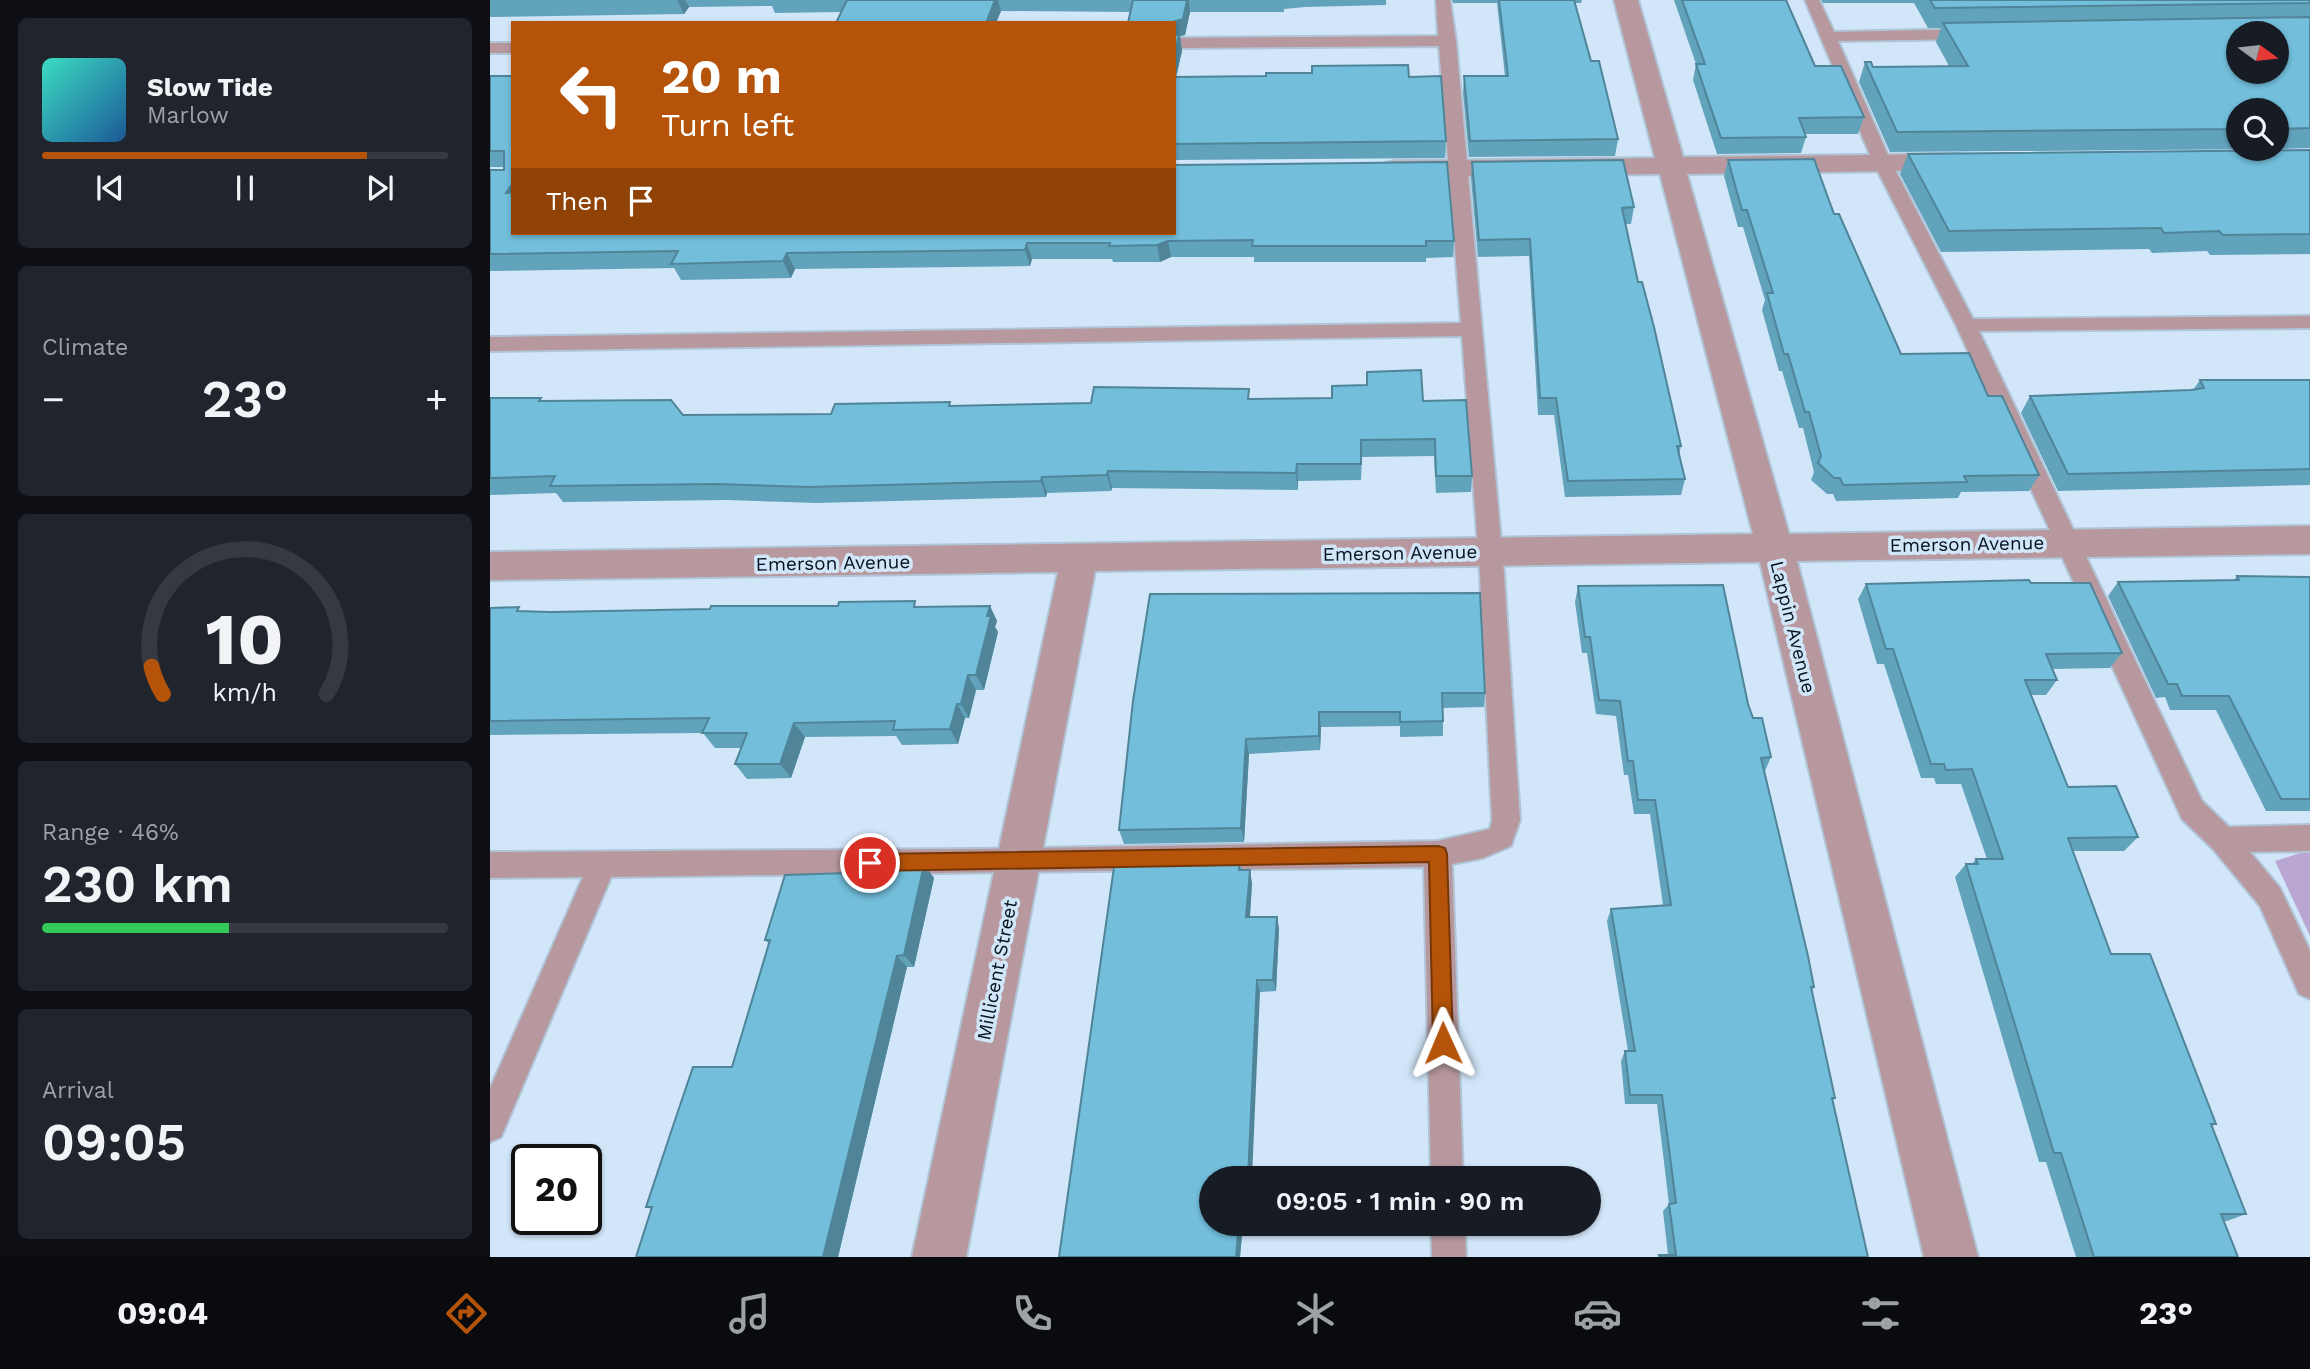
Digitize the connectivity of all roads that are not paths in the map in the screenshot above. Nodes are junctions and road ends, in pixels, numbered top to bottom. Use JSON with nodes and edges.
{"nodes":[{"id":1,"x":1443,"y":0,"type":"edge"},
{"id":2,"x":1626,"y":0,"type":"edge"},
{"id":3,"x":1812,"y":0,"type":"edge"},
{"id":4,"x":1994,"y":34,"type":"edge"},
{"id":5,"x":1829,"y":37,"type":"junction"},
{"id":6,"x":1448,"y":41,"type":"junction"},
{"id":7,"x":1176,"y":43,"type":"edge"},
{"id":8,"x":490,"y":48,"type":"edge"},
{"id":9,"x":511,"y":48,"type":"edge"},
{"id":10,"x":1882,"y":162,"type":"junction"},
{"id":11,"x":1979,"y":162,"type":"edge"},
{"id":12,"x":1669,"y":166,"type":"junction"},
{"id":13,"x":1457,"y":168,"type":"junction"},
{"id":14,"x":1363,"y":169,"type":"edge"},
{"id":15,"x":2310,"y":322,"type":"edge"},
{"id":16,"x":1966,"y":325,"type":"junction"},
{"id":17,"x":1472,"y":329,"type":"junction"},
{"id":18,"x":490,"y":344,"type":"edge"},
{"id":19,"x":2310,"y":540,"type":"edge"},
{"id":20,"x":2067,"y":543,"type":"junction"},
{"id":21,"x":1774,"y":547,"type":"junction"},
{"id":22,"x":1490,"y":551,"type":"junction"},
{"id":23,"x":1079,"y":559,"type":"junction"},
{"id":24,"x":490,"y":566,"type":"edge"},
{"id":25,"x":2310,"y":838,"type":"edge"},
{"id":26,"x":2223,"y":840,"type":"junction"},
{"id":27,"x":1438,"y":854,"type":"junction"},
{"id":28,"x":1019,"y":861,"type":"junction"},
{"id":29,"x":603,"y":864,"type":"junction"},
{"id":30,"x":490,"y":865,"type":"edge"},
{"id":31,"x":2310,"y":984,"type":"edge"},
{"id":32,"x":490,"y":1125,"type":"edge"},
{"id":33,"x":1447,"y":1166,"type":"edge"},
{"id":34,"x":1448,"y":1236,"type":"edge"},
{"id":35,"x":939,"y":1257,"type":"edge"},
{"id":36,"x":1449,"y":1257,"type":"edge"},
{"id":37,"x":1951,"y":1257,"type":"edge"}],
"edges":[{"from":1,"to":6,"type":"lane"},
{"from":2,"to":12,"type":"street","name":"Lappin Avenue"},
{"from":3,"to":5,"type":"lane"},
{"from":4,"to":5,"type":"lane"},
{"from":5,"to":10,"type":"lane"},
{"from":6,"to":7,"type":"lane"},
{"from":6,"to":13,"type":"lane"},
{"from":8,"to":9,"type":"lane"},
{"from":10,"to":11,"type":"street"},
{"from":10,"to":12,"type":"street"},
{"from":10,"to":16,"type":"lane"},
{"from":12,"to":13,"type":"street"},
{"from":12,"to":21,"type":"street","name":"Lappin Avenue"},
{"from":13,"to":14,"type":"street"},
{"from":13,"to":17,"type":"lane"},
{"from":15,"to":16,"type":"lane"},
{"from":16,"to":20,"type":"lane"},
{"from":17,"to":18,"type":"lane"},
{"from":17,"to":22,"type":"lane"},
{"from":19,"to":20,"type":"street","name":"Emerson Avenue"},
{"from":20,"to":21,"type":"street","name":"Emerson Avenue"},
{"from":20,"to":26,"type":"lane"},
{"from":21,"to":22,"type":"street","name":"Emerson Avenue"},
{"from":21,"to":37,"type":"street","name":"Lappin Avenue"},
{"from":22,"to":23,"type":"street","name":"Emerson Avenue"},
{"from":22,"to":27,"type":"lane"},
{"from":23,"to":24,"type":"street","name":"Emerson Avenue"},
{"from":23,"to":28,"type":"street","name":"Millicent Street"},
{"from":25,"to":26,"type":"lane"},
{"from":26,"to":31,"type":"lane"},
{"from":27,"to":28,"type":"lane"},
{"from":27,"to":33,"type":"lane"},
{"from":28,"to":29,"type":"lane"},
{"from":28,"to":35,"type":"street","name":"Millicent Street"},
{"from":29,"to":30,"type":"lane"},
{"from":29,"to":32,"type":"lane"},
{"from":34,"to":36,"type":"lane"}]}
